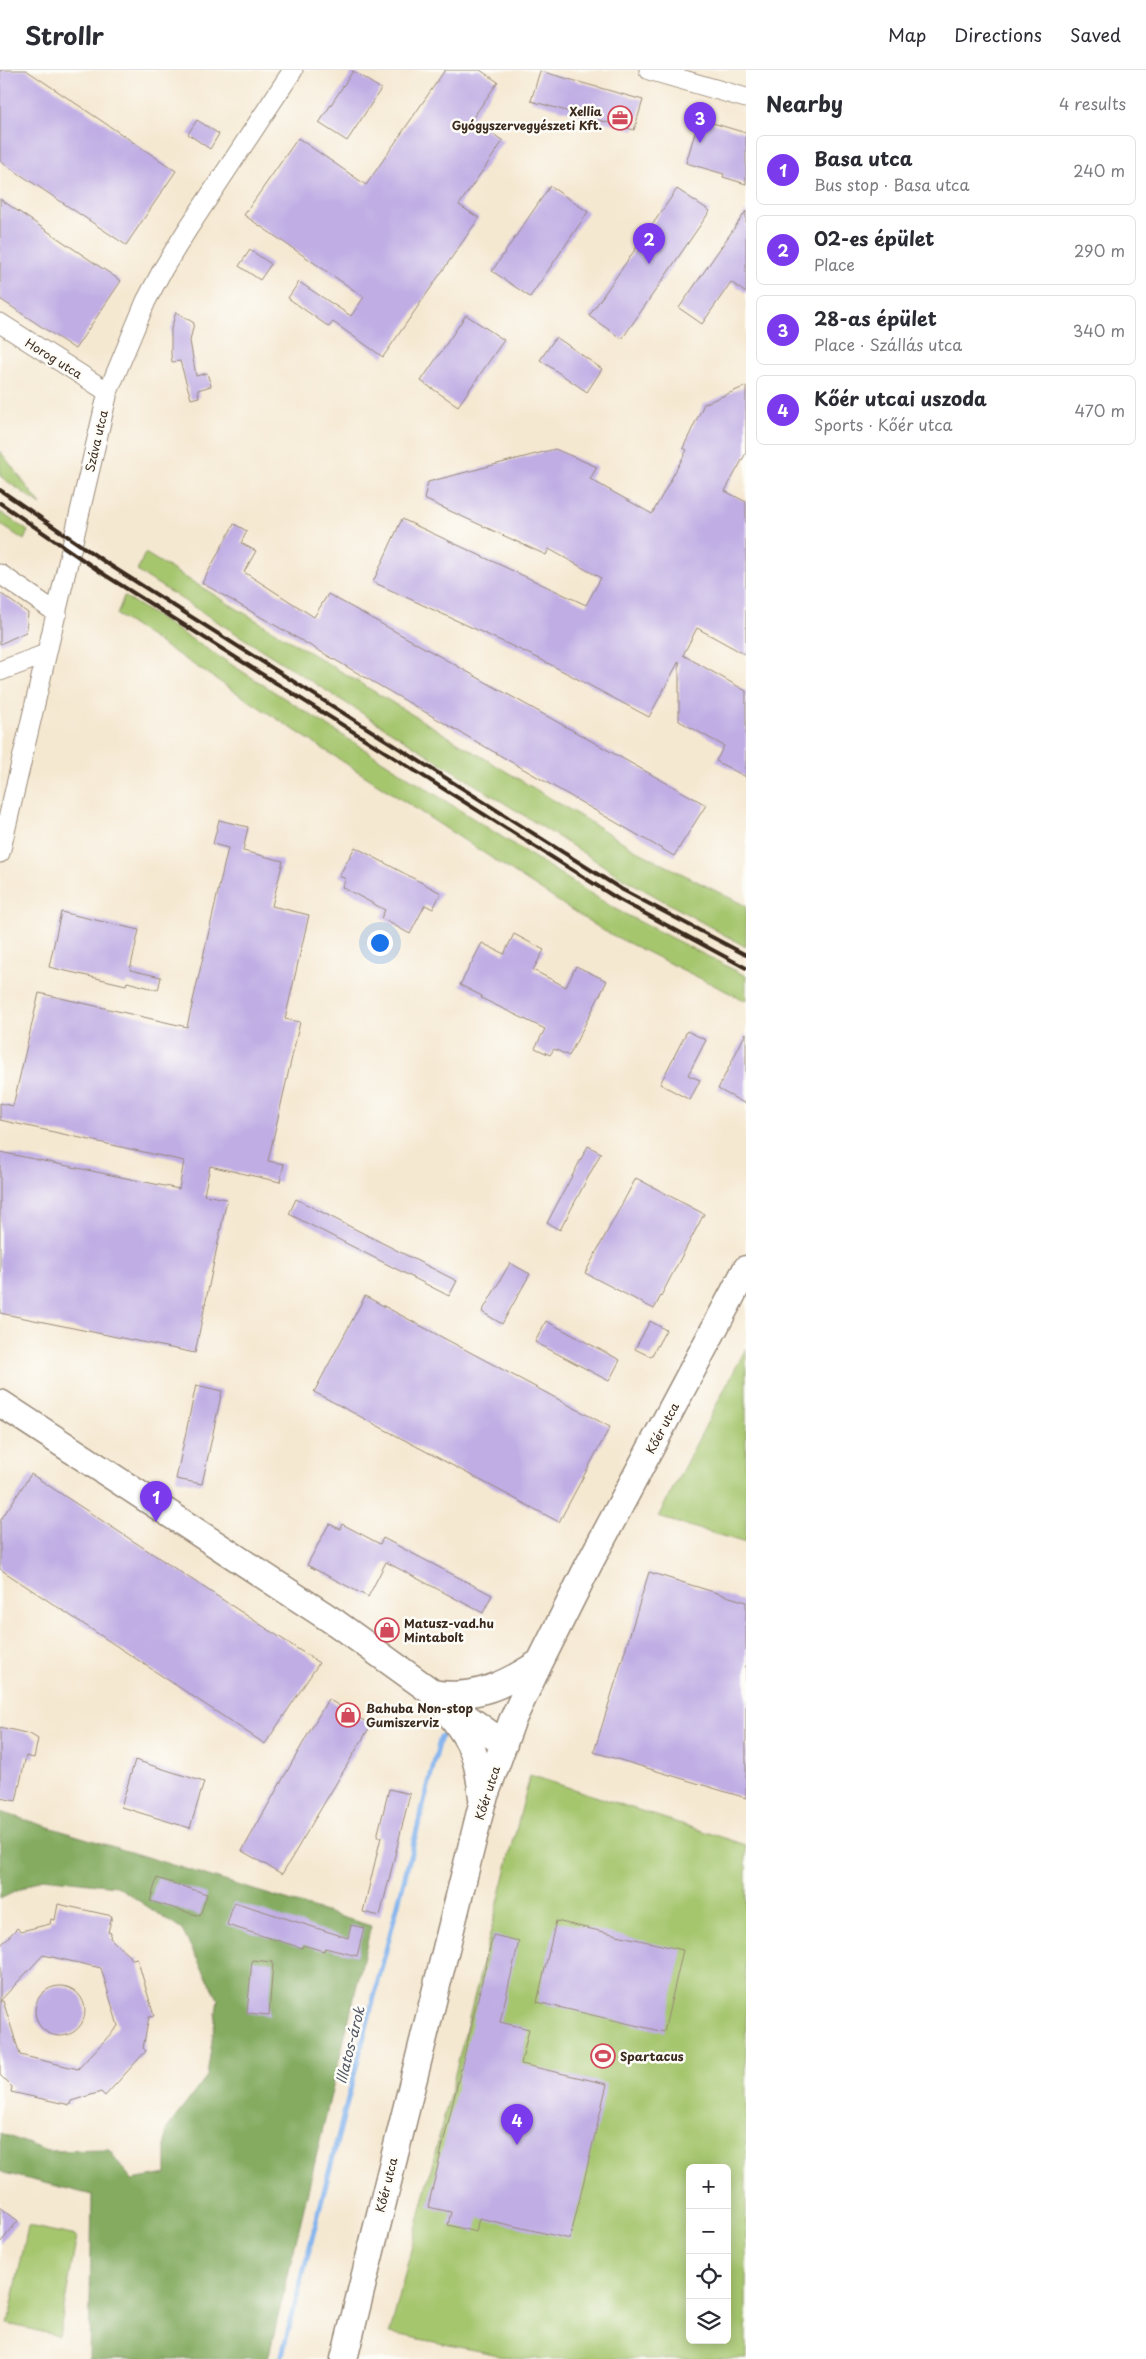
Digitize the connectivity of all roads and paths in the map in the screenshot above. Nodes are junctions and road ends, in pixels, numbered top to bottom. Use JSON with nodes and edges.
{"nodes":[{"id":1,"x":293,"y":70,"type":"edge"},
{"id":2,"x":649,"y":70,"type":"edge"},
{"id":3,"x":746,"y":98,"type":"edge"},
{"id":4,"x":0,"y":323,"type":"edge"},
{"id":5,"x":108,"y":392,"type":"junction"},
{"id":6,"x":0,"y":574,"type":"edge"},
{"id":7,"x":57,"y":613,"type":"junction"},
{"id":8,"x":46,"y":654,"type":"junction"},
{"id":9,"x":0,"y":671,"type":"edge"},
{"id":10,"x":0,"y":853,"type":"edge"},
{"id":11,"x":746,"y":1269,"type":"edge"},
{"id":12,"x":0,"y":1403,"type":"edge"},
{"id":13,"x":540,"y":1662,"type":"junction"},
{"id":14,"x":432,"y":1692,"type":"junction"},
{"id":15,"x":504,"y":1744,"type":"junction"},
{"id":16,"x":482,"y":1804,"type":"junction"},
{"id":17,"x":344,"y":2359,"type":"edge"}],
"edges":[{"from":1,"to":5,"type":"street","name":"Száva utca"},
{"from":2,"to":3,"type":"street"},
{"from":4,"to":5,"type":"street","name":"Horog utca"},
{"from":5,"to":7,"type":"street","name":"Száva utca"},
{"from":6,"to":7,"type":"street"},
{"from":7,"to":8,"type":"street","name":"Száva utca"},
{"from":8,"to":9,"type":"street"},
{"from":8,"to":10,"type":"street","name":"Száva utca"},
{"from":11,"to":13,"type":"street","name":"Kőér utca"},
{"from":12,"to":14,"type":"street"},
{"from":13,"to":14,"type":"street"},
{"from":13,"to":15,"type":"street","name":"Kőér utca"},
{"from":14,"to":15,"type":"street"},
{"from":14,"to":16,"type":"street"},
{"from":15,"to":16,"type":"street","name":"Kőér utca"},
{"from":16,"to":17,"type":"street","name":"Kőér utca"}]}
